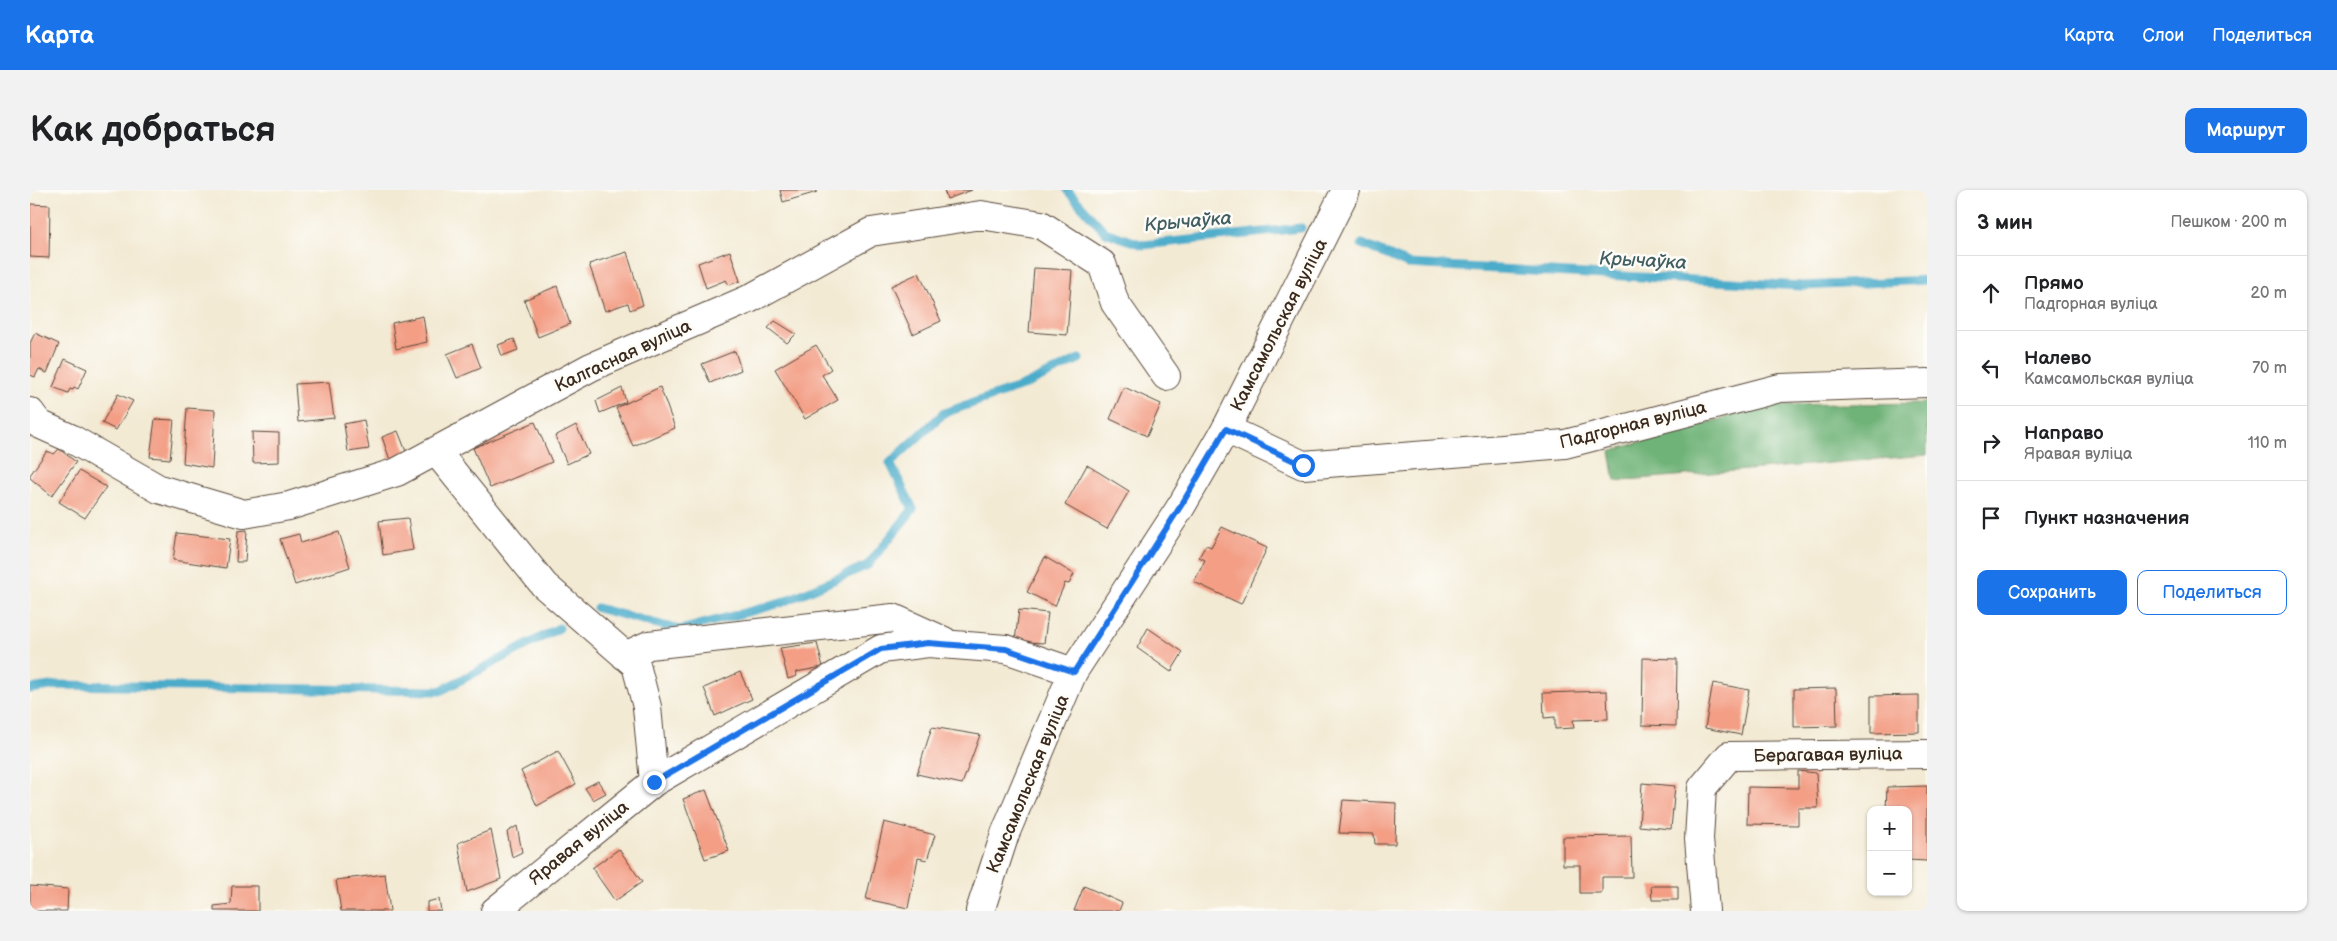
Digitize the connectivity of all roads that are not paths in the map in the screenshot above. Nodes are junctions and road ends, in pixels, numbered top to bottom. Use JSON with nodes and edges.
{"nodes":[{"id":1,"x":1346,"y":190,"type":"edge"},
{"id":2,"x":1166,"y":376,"type":"dead end"},
{"id":3,"x":1927,"y":383,"type":"edge"},
{"id":4,"x":30,"y":412,"type":"edge"},
{"id":5,"x":1226,"y":429,"type":"junction"},
{"id":6,"x":436,"y":451,"type":"junction"},
{"id":7,"x":954,"y":645,"type":"junction"},
{"id":8,"x":625,"y":656,"type":"junction"},
{"id":9,"x":1074,"y":672,"type":"junction"},
{"id":10,"x":1927,"y":754,"type":"edge"},
{"id":11,"x":654,"y":782,"type":"junction"},
{"id":12,"x":495,"y":911,"type":"edge"},
{"id":13,"x":980,"y":911,"type":"edge"},
{"id":14,"x":1705,"y":911,"type":"edge"}],
"edges":[{"from":1,"to":5,"type":"street","name":"Камсамольская вуліца"},
{"from":2,"to":6,"type":"street","name":"Калгасная вуліца"},
{"from":3,"to":5,"type":"street","name":"Падгорная вуліца"},
{"from":4,"to":6,"type":"street","name":"Калгасная вуліца"},
{"from":5,"to":9,"type":"street","name":"Камсамольская вуліца"},
{"from":6,"to":8,"type":"street"},
{"from":7,"to":8,"type":"street"},
{"from":7,"to":9,"type":"street","name":"Яравая вуліца"},
{"from":7,"to":11,"type":"street","name":"Яравая вуліца"},
{"from":8,"to":11,"type":"street"},
{"from":9,"to":13,"type":"street","name":"Камсамольская вуліца"},
{"from":10,"to":14,"type":"street","name":"Берагавая вуліца"},
{"from":11,"to":12,"type":"street","name":"Яравая вуліца"}]}
